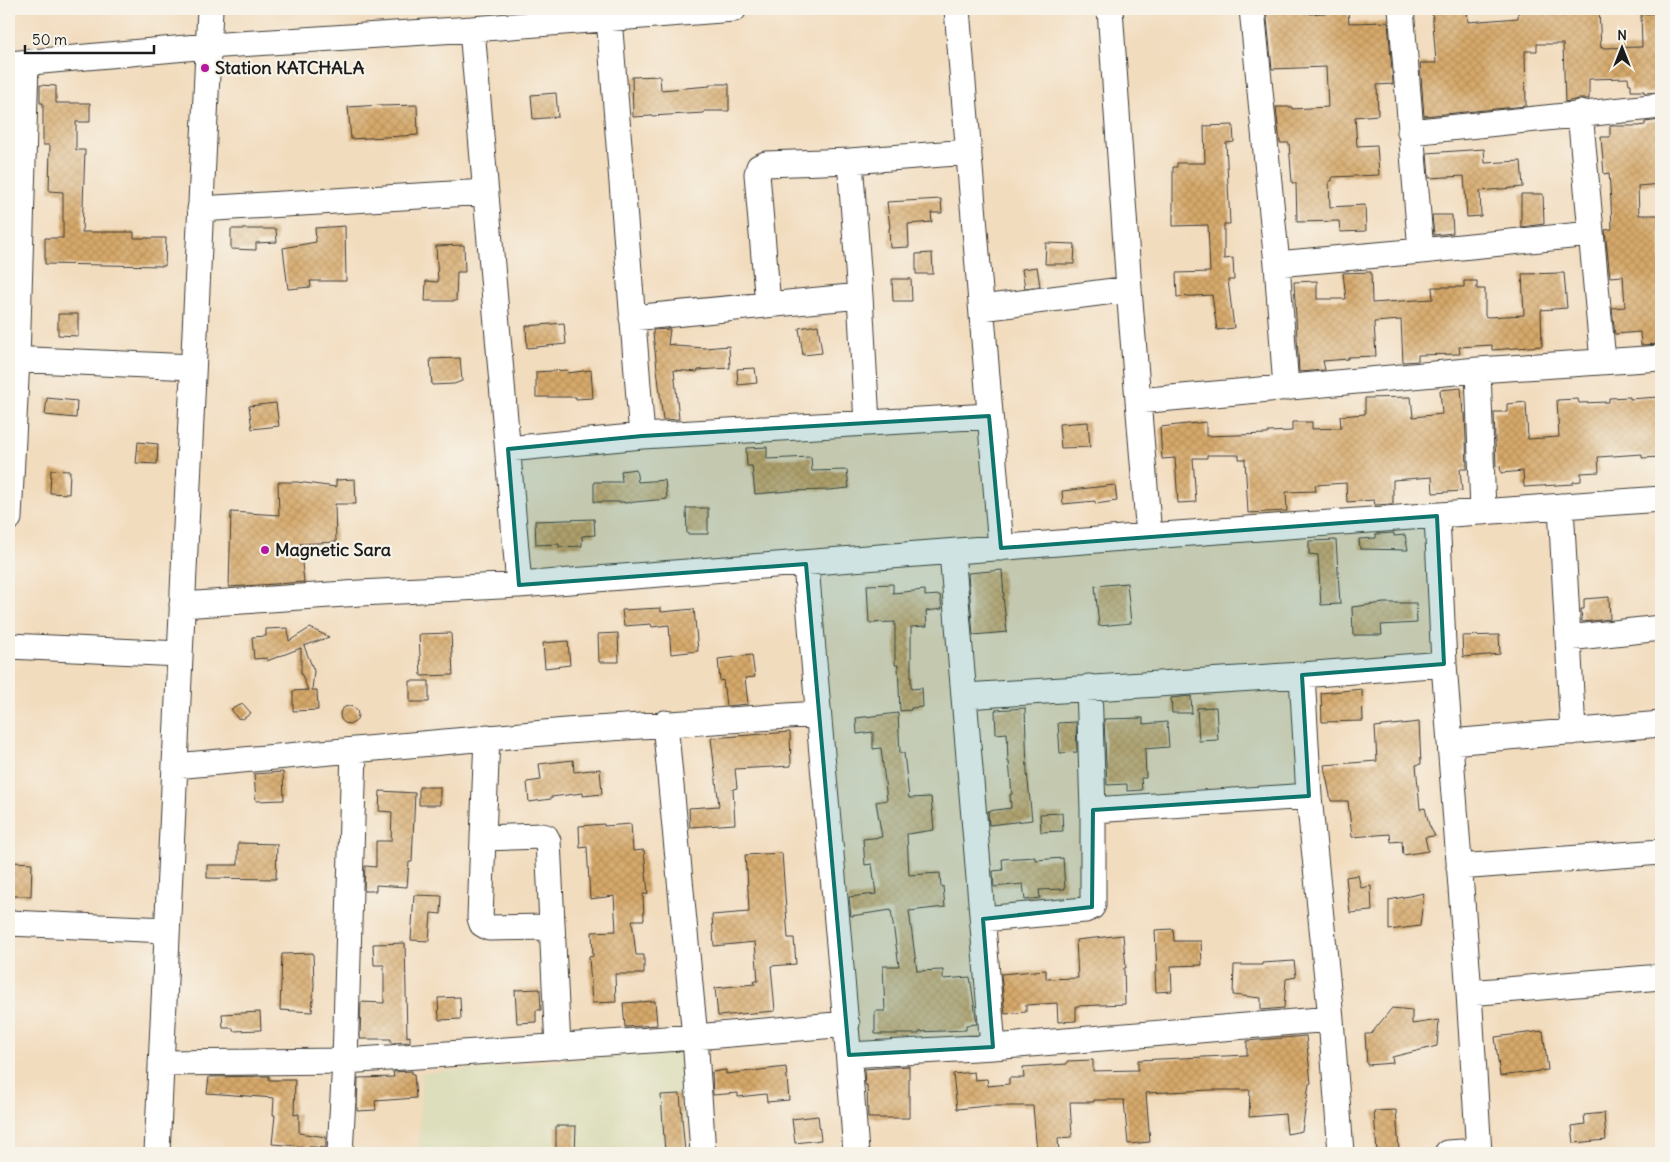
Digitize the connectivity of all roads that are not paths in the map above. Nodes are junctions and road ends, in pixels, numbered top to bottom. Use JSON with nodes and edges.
{"nodes":[{"id":1,"x":210,"y":9,"type":"edge"},
{"id":2,"x":734,"y":9,"type":"edge"},
{"id":3,"x":957,"y":9,"type":"edge"},
{"id":4,"x":1110,"y":9,"type":"edge"},
{"id":5,"x":1252,"y":9,"type":"edge"},
{"id":6,"x":1401,"y":9,"type":"edge"},
{"id":7,"x":515,"y":17,"type":"edge"},
{"id":8,"x":609,"y":18,"type":"junction"},
{"id":9,"x":472,"y":29,"type":"junction"},
{"id":10,"x":208,"y":46,"type":"junction"},
{"id":11,"x":17,"y":63,"type":"edge"},
{"id":12,"x":1661,"y":106,"type":"edge"},
{"id":13,"x":1580,"y":113,"type":"junction"},
{"id":14,"x":1410,"y":132,"type":"junction"},
{"id":15,"x":969,"y":152,"type":"junction"},
{"id":16,"x":850,"y":161,"type":"junction"},
{"id":17,"x":486,"y":192,"type":"junction"},
{"id":18,"x":200,"y":208,"type":"junction"},
{"id":19,"x":1591,"y":234,"type":"junction"},
{"id":20,"x":1421,"y":251,"type":"junction"},
{"id":21,"x":1277,"y":264,"type":"junction"},
{"id":22,"x":1129,"y":289,"type":"junction"},
{"id":23,"x":860,"y":296,"type":"junction"},
{"id":24,"x":768,"y":305,"type":"junction"},
{"id":25,"x":982,"y":308,"type":"junction"},
{"id":26,"x":632,"y":318,"type":"junction"},
{"id":27,"x":1661,"y":358,"type":"edge"},
{"id":28,"x":13,"y":359,"type":"edge"},
{"id":29,"x":1603,"y":361,"type":"junction"},
{"id":30,"x":193,"y":367,"type":"junction"},
{"id":31,"x":1478,"y":370,"type":"junction"},
{"id":32,"x":1286,"y":388,"type":"junction"},
{"id":33,"x":1138,"y":401,"type":"junction"},
{"id":34,"x":989,"y":416,"type":"junction"},
{"id":35,"x":867,"y":423,"type":"junction"},
{"id":36,"x":642,"y":436,"type":"junction"},
{"id":37,"x":508,"y":449,"type":"junction"},
{"id":38,"x":1661,"y":499,"type":"edge"},
{"id":39,"x":9,"y":504,"type":"edge"},
{"id":40,"x":1561,"y":506,"type":"junction"},
{"id":41,"x":1483,"y":512,"type":"junction"},
{"id":42,"x":1437,"y":516,"type":"junction"},
{"id":43,"x":9,"y":518,"type":"edge"},
{"id":44,"x":1149,"y":536,"type":"junction"},
{"id":45,"x":1001,"y":548,"type":"junction"},
{"id":46,"x":952,"y":552,"type":"junction"},
{"id":47,"x":806,"y":564,"type":"junction"},
{"id":48,"x":519,"y":585,"type":"junction"},
{"id":49,"x":182,"y":605,"type":"junction"},
{"id":50,"x":1661,"y":628,"type":"edge"},
{"id":51,"x":1568,"y":638,"type":"junction"},
{"id":52,"x":9,"y":646,"type":"edge"},
{"id":53,"x":180,"y":654,"type":"junction"},
{"id":54,"x":1444,"y":664,"type":"junction"},
{"id":55,"x":1302,"y":675,"type":"junction"},
{"id":56,"x":1089,"y":687,"type":"junction"},
{"id":57,"x":965,"y":696,"type":"junction"},
{"id":58,"x":817,"y":714,"type":"junction"},
{"id":59,"x":665,"y":723,"type":"junction"},
{"id":60,"x":1661,"y":724,"type":"edge"},
{"id":61,"x":1573,"y":732,"type":"junction"},
{"id":62,"x":487,"y":737,"type":"junction"},
{"id":63,"x":1451,"y":742,"type":"junction"},
{"id":64,"x":354,"y":750,"type":"junction"},
{"id":65,"x":175,"y":766,"type":"junction"},
{"id":66,"x":1309,"y":796,"type":"junction"},
{"id":67,"x":1093,"y":810,"type":"junction"},
{"id":68,"x":483,"y":838,"type":"junction"},
{"id":69,"x":1661,"y":852,"type":"edge"},
{"id":70,"x":1459,"y":867,"type":"junction"},
{"id":71,"x":983,"y":919,"type":"junction"},
{"id":72,"x":9,"y":923,"type":"edge"},
{"id":73,"x":552,"y":927,"type":"junction"},
{"id":74,"x":167,"y":930,"type":"junction"},
{"id":75,"x":1661,"y":978,"type":"edge"},
{"id":76,"x":1469,"y":992,"type":"junction"},
{"id":77,"x":1331,"y":1019,"type":"junction"},
{"id":78,"x":847,"y":1024,"type":"junction"},
{"id":79,"x":696,"y":1037,"type":"junction"},
{"id":80,"x":558,"y":1047,"type":"junction"},
{"id":81,"x":993,"y":1047,"type":"junction"},
{"id":82,"x":849,"y":1055,"type":"junction"},
{"id":83,"x":346,"y":1061,"type":"junction"},
{"id":84,"x":161,"y":1063,"type":"junction"},
{"id":85,"x":1479,"y":1152,"type":"edge"},
{"id":86,"x":157,"y":1153,"type":"edge"},
{"id":87,"x":340,"y":1153,"type":"edge"},
{"id":88,"x":703,"y":1153,"type":"edge"},
{"id":89,"x":856,"y":1153,"type":"edge"},
{"id":90,"x":1341,"y":1153,"type":"edge"},
{"id":91,"x":1447,"y":1153,"type":"edge"}],
"edges":[{"from":1,"to":10,"type":"street"},
{"from":2,"to":8,"type":"street"},
{"from":3,"to":15,"type":"street"},
{"from":4,"to":22,"type":"street"},
{"from":5,"to":21,"type":"street"},
{"from":6,"to":14,"type":"street"},
{"from":7,"to":8,"type":"street"},
{"from":7,"to":9,"type":"street"},
{"from":8,"to":26,"type":"street"},
{"from":9,"to":10,"type":"street"},
{"from":9,"to":17,"type":"street"},
{"from":10,"to":11,"type":"street"},
{"from":10,"to":18,"type":"street"},
{"from":11,"to":28,"type":"street"},
{"from":12,"to":13,"type":"street"},
{"from":13,"to":14,"type":"street"},
{"from":13,"to":19,"type":"street"},
{"from":14,"to":20,"type":"street"},
{"from":15,"to":16,"type":"street"},
{"from":15,"to":25,"type":"street"},
{"from":16,"to":23,"type":"street"},
{"from":16,"to":24,"type":"street"},
{"from":17,"to":18,"type":"street"},
{"from":17,"to":37,"type":"street"},
{"from":18,"to":30,"type":"street"},
{"from":19,"to":20,"type":"street"},
{"from":19,"to":29,"type":"street"},
{"from":20,"to":21,"type":"street"},
{"from":21,"to":32,"type":"street"},
{"from":22,"to":25,"type":"street"},
{"from":22,"to":33,"type":"street"},
{"from":23,"to":24,"type":"street"},
{"from":23,"to":35,"type":"street"},
{"from":24,"to":26,"type":"street"},
{"from":25,"to":34,"type":"street"},
{"from":26,"to":36,"type":"street"},
{"from":27,"to":29,"type":"street"},
{"from":28,"to":30,"type":"street"},
{"from":28,"to":39,"type":"street"},
{"from":29,"to":31,"type":"street"},
{"from":30,"to":49,"type":"street"},
{"from":31,"to":32,"type":"street"},
{"from":31,"to":41,"type":"street"},
{"from":32,"to":33,"type":"street"},
{"from":33,"to":44,"type":"street"},
{"from":34,"to":35,"type":"street"},
{"from":34,"to":45,"type":"street"},
{"from":35,"to":36,"type":"street"},
{"from":36,"to":37,"type":"street"},
{"from":37,"to":48,"type":"street"},
{"from":38,"to":40,"type":"street"},
{"from":39,"to":43,"type":"street"},
{"from":40,"to":41,"type":"street"},
{"from":40,"to":51,"type":"street"},
{"from":41,"to":42,"type":"street"},
{"from":42,"to":44,"type":"street"},
{"from":42,"to":54,"type":"street"},
{"from":44,"to":45,"type":"street"},
{"from":45,"to":46,"type":"street"},
{"from":46,"to":47,"type":"street"},
{"from":46,"to":57,"type":"street"},
{"from":47,"to":48,"type":"street"},
{"from":47,"to":58,"type":"street"},
{"from":48,"to":49,"type":"street"},
{"from":49,"to":53,"type":"street"},
{"from":50,"to":51,"type":"street"},
{"from":51,"to":61,"type":"street"},
{"from":52,"to":53,"type":"street"},
{"from":53,"to":65,"type":"street"},
{"from":54,"to":55,"type":"street"},
{"from":54,"to":63,"type":"street"},
{"from":55,"to":56,"type":"street"},
{"from":55,"to":66,"type":"street"},
{"from":56,"to":57,"type":"street"},
{"from":56,"to":67,"type":"street"},
{"from":57,"to":71,"type":"street"},
{"from":58,"to":59,"type":"street"},
{"from":58,"to":78,"type":"street"},
{"from":59,"to":62,"type":"street"},
{"from":59,"to":79,"type":"street"},
{"from":60,"to":61,"type":"street"},
{"from":61,"to":63,"type":"street"},
{"from":62,"to":64,"type":"street"},
{"from":62,"to":68,"type":"street"},
{"from":63,"to":70,"type":"street"},
{"from":64,"to":65,"type":"street"},
{"from":64,"to":83,"type":"street"},
{"from":65,"to":74,"type":"street"},
{"from":66,"to":67,"type":"street"},
{"from":66,"to":77,"type":"street"},
{"from":67,"to":71,"type":"street"},
{"from":68,"to":73,"type":"street"},
{"from":68,"to":73,"type":"street"},
{"from":69,"to":70,"type":"street"},
{"from":70,"to":76,"type":"street"},
{"from":71,"to":81,"type":"street"},
{"from":72,"to":74,"type":"street"},
{"from":73,"to":80,"type":"street"},
{"from":74,"to":84,"type":"street"},
{"from":75,"to":76,"type":"street"},
{"from":76,"to":85,"type":"street"},
{"from":77,"to":81,"type":"street"},
{"from":77,"to":90,"type":"street"},
{"from":78,"to":79,"type":"street"},
{"from":78,"to":82,"type":"street"},
{"from":79,"to":80,"type":"street"},
{"from":79,"to":88,"type":"street"},
{"from":80,"to":83,"type":"street"},
{"from":81,"to":82,"type":"street"},
{"from":82,"to":89,"type":"street"},
{"from":83,"to":84,"type":"street"},
{"from":83,"to":87,"type":"street"},
{"from":84,"to":86,"type":"street"},
{"from":85,"to":91,"type":"street"}]}
